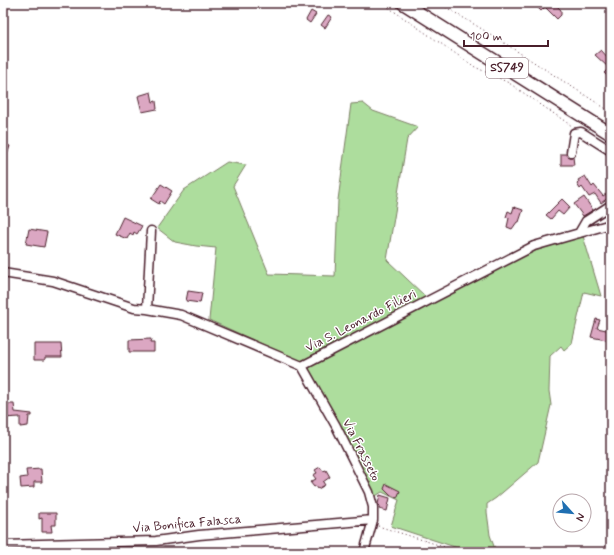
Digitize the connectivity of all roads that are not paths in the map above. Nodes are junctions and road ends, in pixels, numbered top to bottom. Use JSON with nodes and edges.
{"nodes":[{"id":1,"x":403,"y":3,"type":"edge"},
{"id":2,"x":611,"y":134,"type":"edge"},
{"id":3,"x":611,"y":151,"type":"edge"},
{"id":4,"x":571,"y":152,"type":"dead end"},
{"id":5,"x":611,"y":205,"type":"edge"},
{"id":6,"x":611,"y":224,"type":"edge"},
{"id":7,"x":151,"y":231,"type":"dead end"},
{"id":8,"x":579,"y":233,"type":"junction"},
{"id":9,"x":3,"y":273,"type":"edge"},
{"id":10,"x":148,"y":309,"type":"junction"},
{"id":11,"x":302,"y":366,"type":"junction"},
{"id":12,"x":372,"y":522,"type":"junction"},
{"id":13,"x":3,"y":545,"type":"edge"},
{"id":14,"x":364,"y":552,"type":"edge"}],
"edges":[{"from":1,"to":2,"type":"highway","number":"SS749"},
{"from":3,"to":4,"type":"street"},
{"from":5,"to":8,"type":"street"},
{"from":6,"to":8,"type":"street","name":"Via S. Leonardo Filieri"},
{"from":7,"to":10,"type":"street"},
{"from":8,"to":11,"type":"street","name":"Via S. Leonardo Filieri"},
{"from":9,"to":10,"type":"street","name":"Via S. Leonardo Filieri"},
{"from":10,"to":11,"type":"street","name":"Via S. Leonardo Filieri"},
{"from":11,"to":12,"type":"street","name":"Via Frasseto"},
{"from":12,"to":13,"type":"street","name":"Via Bonifica Falasca"},
{"from":12,"to":14,"type":"street","name":"Via Frasseto"}]}
